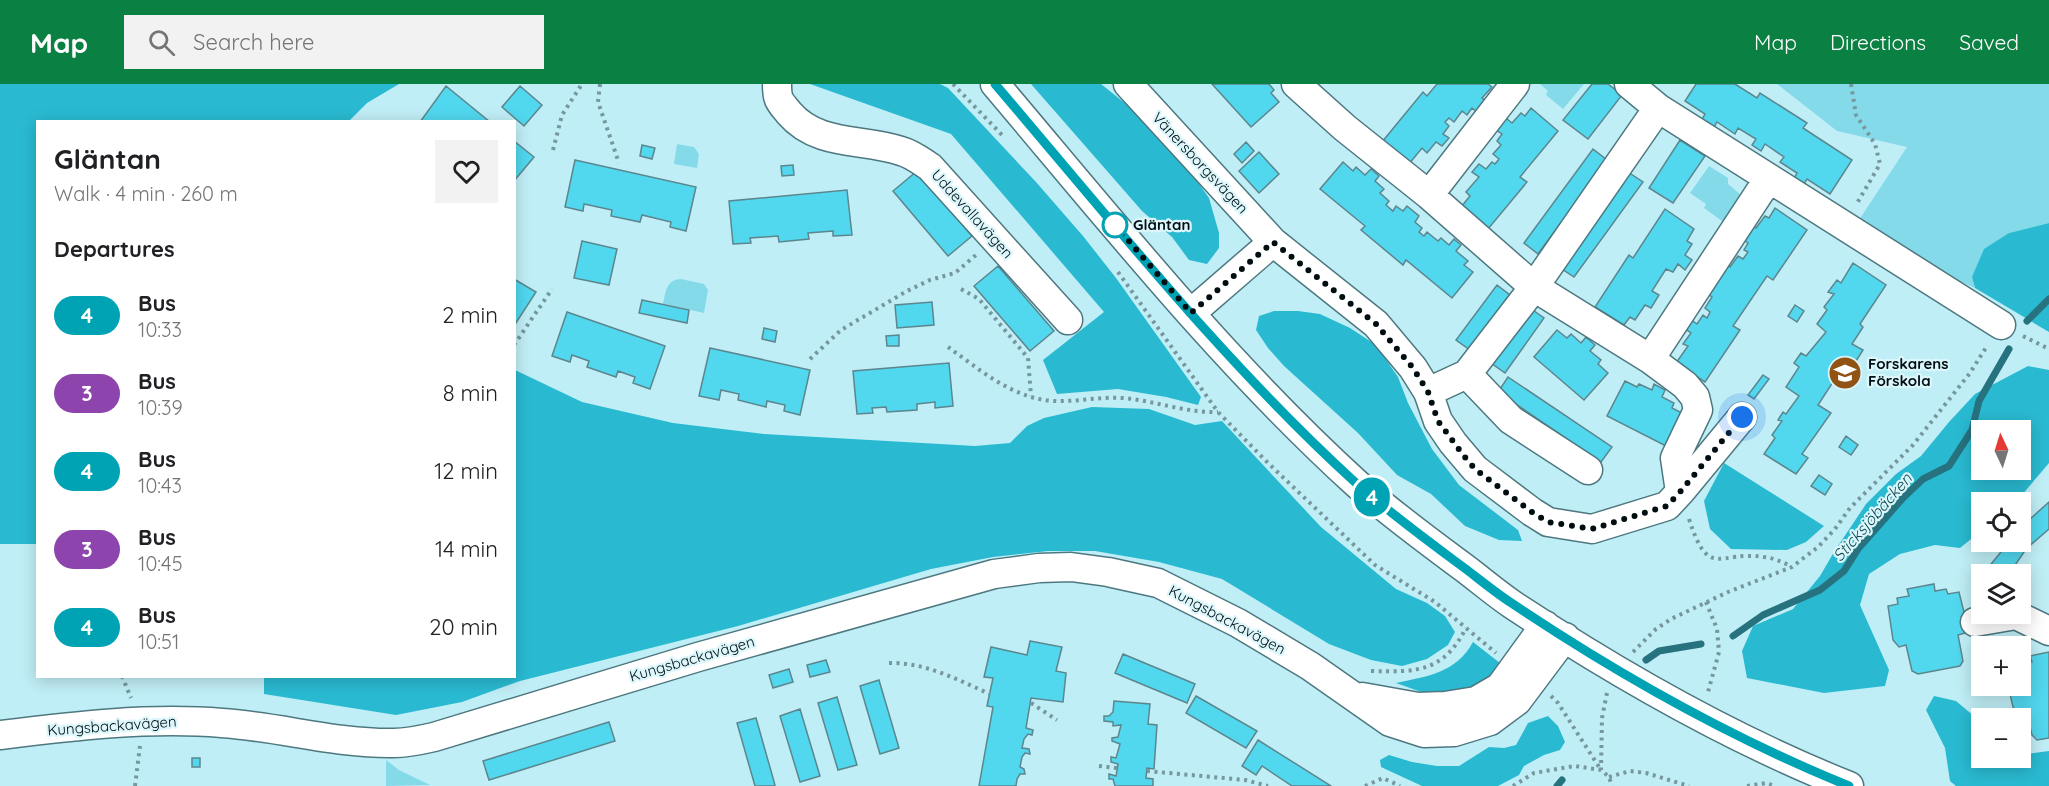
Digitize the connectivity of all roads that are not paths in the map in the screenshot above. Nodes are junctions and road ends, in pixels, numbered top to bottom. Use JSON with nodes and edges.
{"nodes":[{"id":1,"x":777,"y":84,"type":"edge"},
{"id":2,"x":995,"y":84,"type":"edge"},
{"id":3,"x":1128,"y":84,"type":"edge"},
{"id":4,"x":1296,"y":84,"type":"edge"},
{"id":5,"x":1515,"y":84,"type":"edge"},
{"id":6,"x":1629,"y":84,"type":"edge"},
{"id":7,"x":1658,"y":108,"type":"junction"},
{"id":8,"x":1768,"y":178,"type":"junction"},
{"id":9,"x":1429,"y":195,"type":"junction"},
{"id":10,"x":1273,"y":242,"type":"junction"},
{"id":11,"x":1534,"y":287,"type":"junction"},
{"id":12,"x":1191,"y":313,"type":"junction"},
{"id":13,"x":1068,"y":320,"type":"dead end"},
{"id":14,"x":2001,"y":325,"type":"road end"},
{"id":15,"x":1650,"y":359,"type":"junction"},
{"id":16,"x":1467,"y":374,"type":"junction"},
{"id":17,"x":1428,"y":392,"type":"junction"},
{"id":18,"x":1742,"y":417,"type":"dead end"},
{"id":19,"x":1588,"y":470,"type":"dead end"},
{"id":20,"x":1680,"y":492,"type":"junction"},
{"id":21,"x":2031,"y":622,"type":"edge"},
{"id":22,"x":1555,"y":631,"type":"junction"},
{"id":23,"x":2049,"y":631,"type":"edge"},
{"id":24,"x":0,"y":735,"type":"edge"},
{"id":25,"x":1849,"y":786,"type":"edge"}],
"edges":[{"from":1,"to":13,"type":"street","name":"Uddevallavägen"},
{"from":2,"to":12,"type":"street"},
{"from":3,"to":10,"type":"street","name":"Vänersborgsvägen"},
{"from":4,"to":9,"type":"street"},
{"from":5,"to":9,"type":"street"},
{"from":6,"to":7,"type":"street"},
{"from":7,"to":8,"type":"street"},
{"from":7,"to":11,"type":"street"},
{"from":8,"to":14,"type":"street"},
{"from":8,"to":15,"type":"street"},
{"from":9,"to":11,"type":"street"},
{"from":10,"to":12,"type":"street"},
{"from":10,"to":17,"type":"street","name":"Vänersborgsvägen"},
{"from":11,"to":15,"type":"street"},
{"from":11,"to":16,"type":"street"},
{"from":12,"to":22,"type":"street"},
{"from":15,"to":20,"type":"street"},
{"from":16,"to":17,"type":"street"},
{"from":16,"to":19,"type":"street"},
{"from":17,"to":20,"type":"street","name":"Vänersborgsvägen"},
{"from":18,"to":20,"type":"street"},
{"from":21,"to":23,"type":"street"},
{"from":22,"to":24,"type":"street","name":"Kungsbackavägen"},
{"from":22,"to":25,"type":"street"}]}
